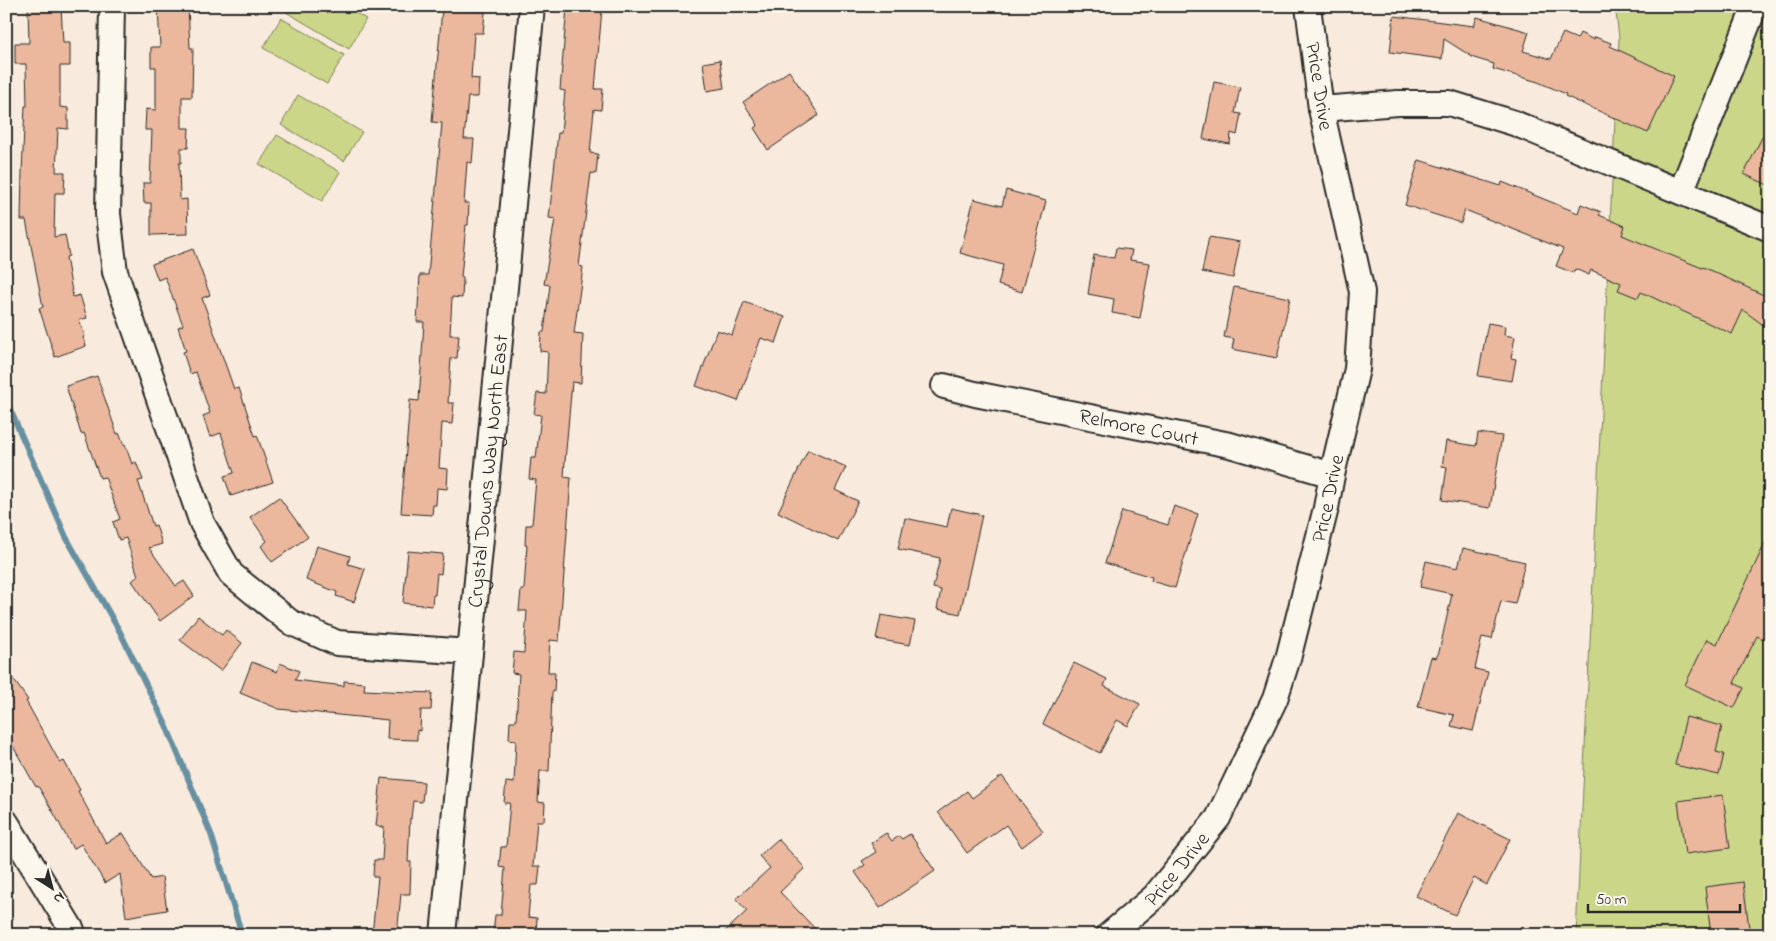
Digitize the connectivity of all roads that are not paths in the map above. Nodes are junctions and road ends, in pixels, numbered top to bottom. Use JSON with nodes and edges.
{"nodes":[{"id":1,"x":112,"y":6,"type":"edge"},
{"id":2,"x":532,"y":6,"type":"edge"},
{"id":3,"x":1308,"y":6,"type":"edge"},
{"id":4,"x":1755,"y":6,"type":"edge"},
{"id":5,"x":1321,"y":109,"type":"junction"},
{"id":6,"x":1681,"y":192,"type":"junction"},
{"id":7,"x":1770,"y":229,"type":"edge"},
{"id":8,"x":944,"y":386,"type":"dead end"},
{"id":9,"x":1332,"y":475,"type":"junction"},
{"id":10,"x":470,"y":652,"type":"junction"},
{"id":11,"x":6,"y":822,"type":"edge"},
{"id":12,"x":72,"y":930,"type":"dead end"},
{"id":13,"x":443,"y":935,"type":"edge"},
{"id":14,"x":1109,"y":935,"type":"edge"}],
"edges":[{"from":1,"to":10,"type":"street"},
{"from":2,"to":10,"type":"street","name":"Crystal Downs Way North East"},
{"from":3,"to":5,"type":"street","name":"Price Drive"},
{"from":4,"to":6,"type":"street"},
{"from":5,"to":6,"type":"street"},
{"from":5,"to":9,"type":"street","name":"Price Drive"},
{"from":6,"to":7,"type":"street"},
{"from":8,"to":9,"type":"street","name":"Relmore Court"},
{"from":9,"to":14,"type":"street","name":"Price Drive"},
{"from":10,"to":13,"type":"street","name":"Crystal Downs Way North East"},
{"from":11,"to":12,"type":"street"}]}
